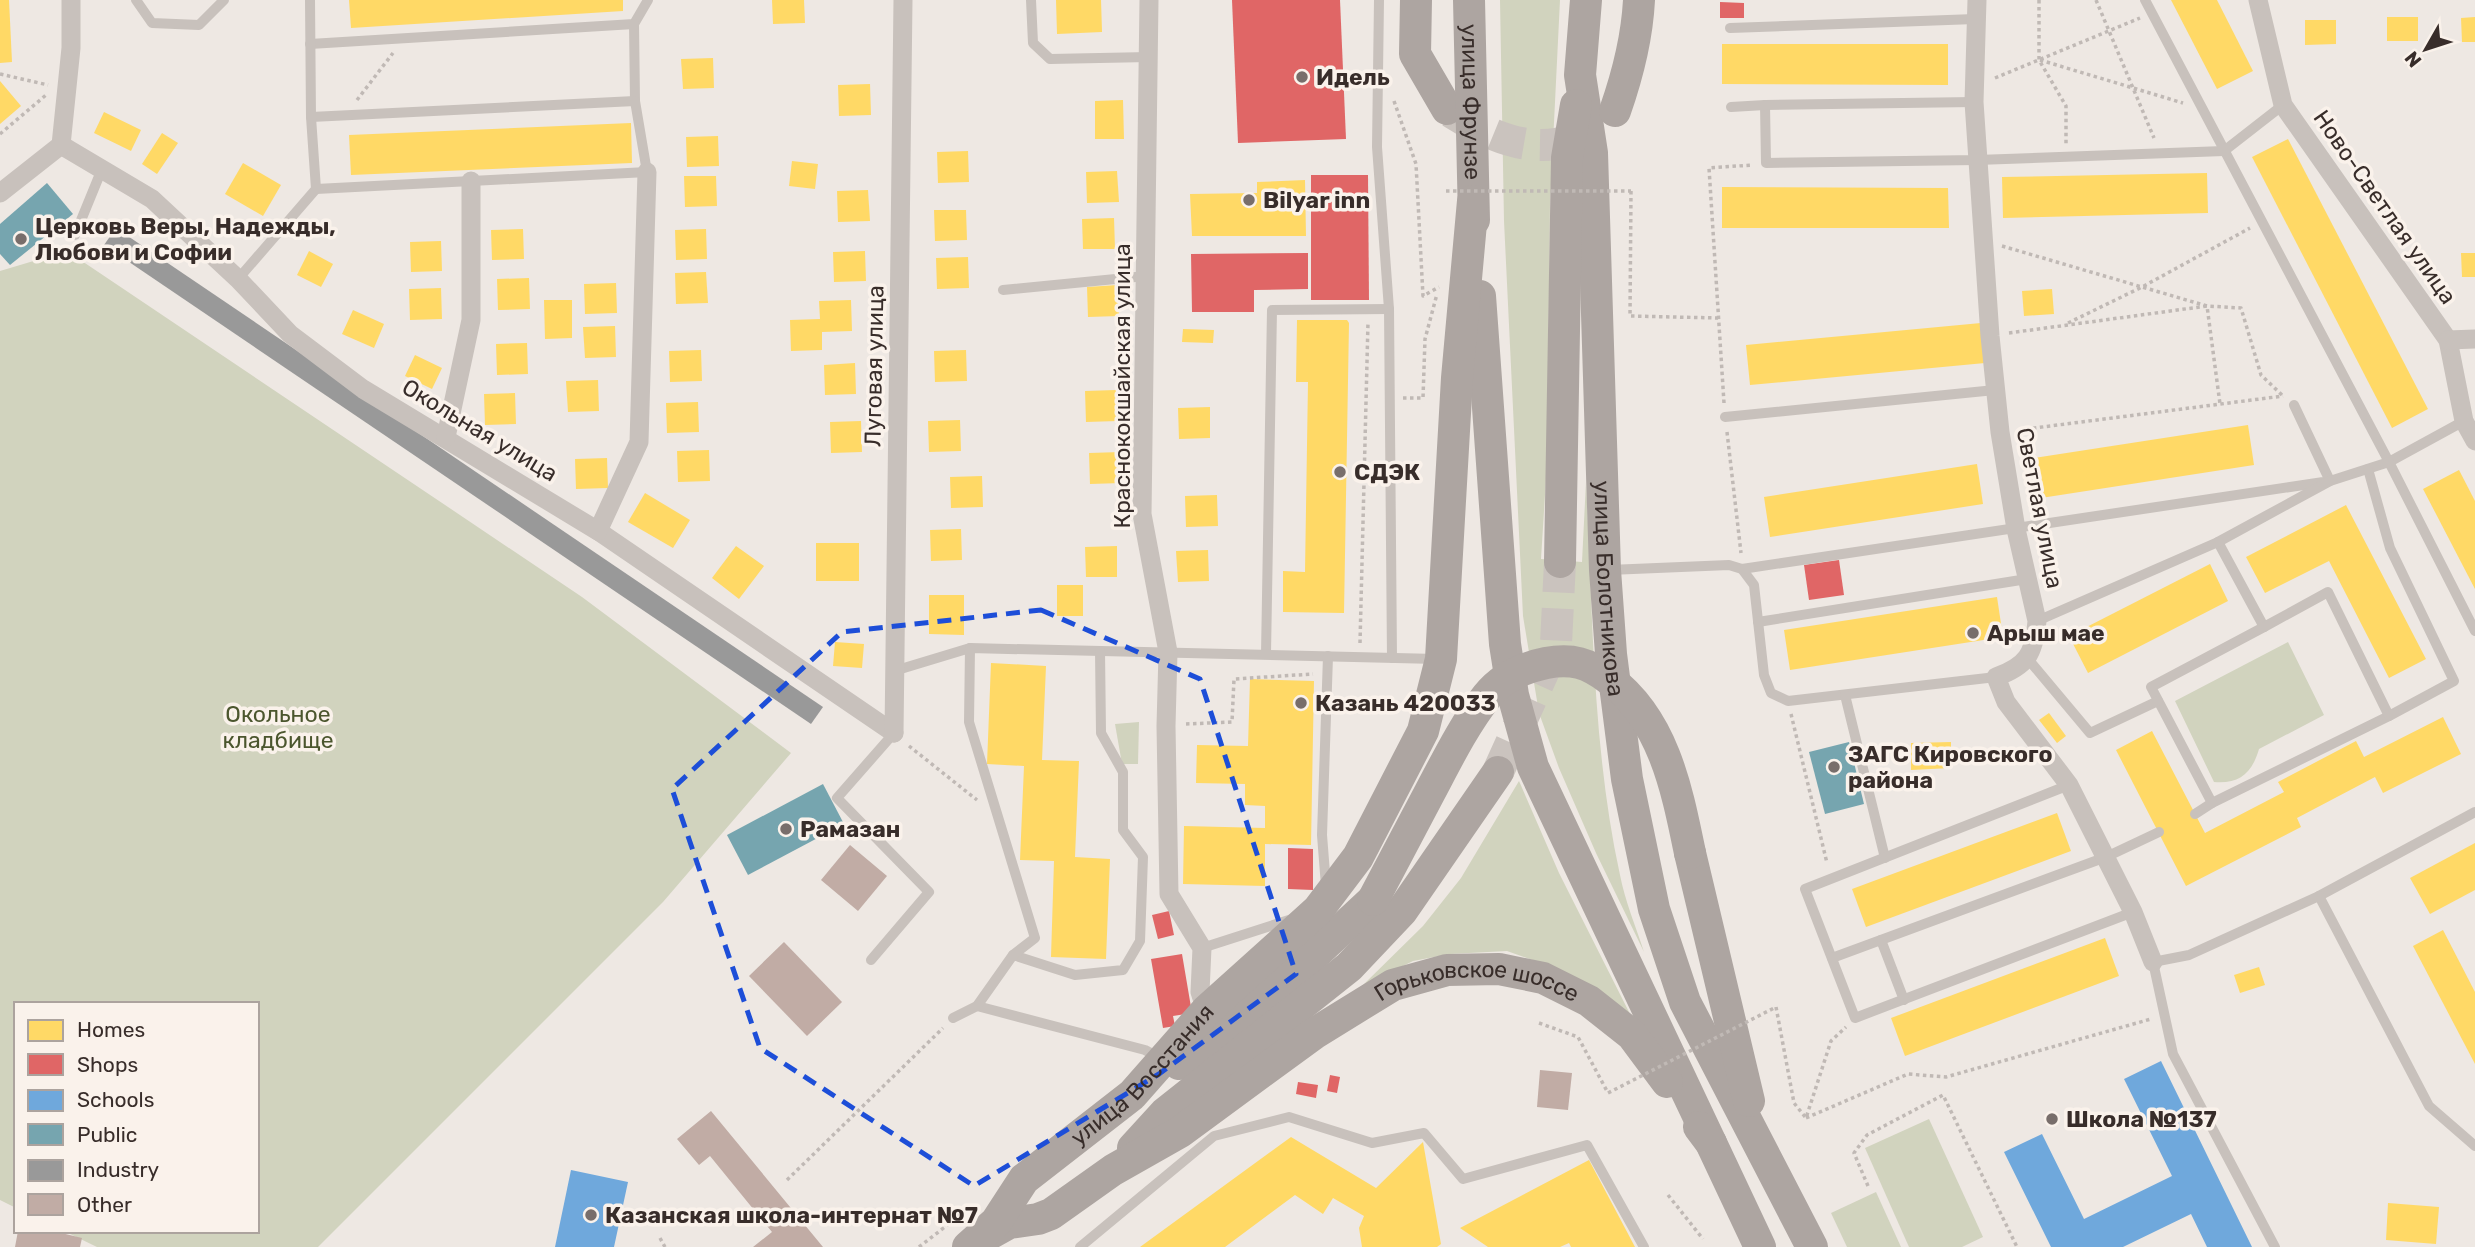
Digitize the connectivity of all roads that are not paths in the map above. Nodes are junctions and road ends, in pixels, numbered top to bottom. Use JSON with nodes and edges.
{"nodes":[{"id":1,"x":71,"y":0,"type":"edge"},
{"id":2,"x":136,"y":0,"type":"edge"},
{"id":3,"x":223,"y":0,"type":"edge"},
{"id":4,"x":310,"y":0,"type":"edge"},
{"id":5,"x":648,"y":0,"type":"edge"},
{"id":6,"x":903,"y":0,"type":"edge"},
{"id":7,"x":1031,"y":0,"type":"edge"},
{"id":8,"x":1149,"y":0,"type":"edge"},
{"id":9,"x":1379,"y":0,"type":"edge"},
{"id":10,"x":1416,"y":0,"type":"edge"},
{"id":11,"x":1469,"y":0,"type":"edge"},
{"id":12,"x":1586,"y":0,"type":"edge"},
{"id":13,"x":1639,"y":0,"type":"edge"},
{"id":14,"x":2145,"y":0,"type":"edge"},
{"id":15,"x":2258,"y":0,"type":"edge"},
{"id":16,"x":1976,"y":9,"type":"edge"},
{"id":17,"x":634,"y":24,"type":"junction"},
{"id":18,"x":1730,"y":27,"type":"dead end"},
{"id":19,"x":310,"y":44,"type":"junction"},
{"id":20,"x":1149,"y":57,"type":"junction"},
{"id":21,"x":1580,"y":75,"type":"junction"},
{"id":22,"x":1974,"y":95,"type":"junction"},
{"id":23,"x":635,"y":101,"type":"junction"},
{"id":24,"x":1765,"y":105,"type":"junction"},
{"id":25,"x":2283,"y":105,"type":"junction"},
{"id":26,"x":1731,"y":107,"type":"dead end"},
{"id":27,"x":1447,"y":109,"type":"tunnel mouth"},
{"id":28,"x":1615,"y":111,"type":"dead end"},
{"id":29,"x":311,"y":117,"type":"junction"},
{"id":30,"x":61,"y":145,"type":"junction"},
{"id":31,"x":2224,"y":150,"type":"junction"},
{"id":32,"x":1977,"y":160,"type":"junction"},
{"id":33,"x":102,"y":169,"type":"junction"},
{"id":34,"x":647,"y":172,"type":"junction"},
{"id":35,"x":471,"y":181,"type":"junction"},
{"id":36,"x":316,"y":189,"type":"junction"},
{"id":37,"x":0,"y":192,"type":"edge"},
{"id":38,"x":1460,"y":196,"type":"junction"},
{"id":39,"x":75,"y":235,"type":"dead end"},
{"id":40,"x":1146,"y":276,"type":"junction"},
{"id":41,"x":238,"y":279,"type":"junction"},
{"id":42,"x":1003,"y":289,"type":"dead end"},
{"id":43,"x":1389,"y":309,"type":"junction"},
{"id":44,"x":2475,"y":339,"type":"edge"},
{"id":45,"x":2448,"y":340,"type":"junction"},
{"id":46,"x":1995,"y":390,"type":"junction"},
{"id":47,"x":2294,"y":405,"type":"road end"},
{"id":48,"x":1725,"y":417,"type":"road end"},
{"id":49,"x":2464,"y":421,"type":"junction"},
{"id":50,"x":446,"y":437,"type":"junction"},
{"id":51,"x":2475,"y":441,"type":"edge"},
{"id":52,"x":2389,"y":462,"type":"junction"},
{"id":53,"x":2368,"y":469,"type":"junction"},
{"id":54,"x":2330,"y":481,"type":"junction"},
{"id":55,"x":2016,"y":529,"type":"junction"},
{"id":56,"x":598,"y":531,"type":"junction"},
{"id":57,"x":2218,"y":542,"type":"junction"},
{"id":58,"x":1560,"y":562,"type":"tunnel mouth"},
{"id":59,"x":1742,"y":569,"type":"junction"},
{"id":60,"x":1605,"y":570,"type":"junction"},
{"id":61,"x":2027,"y":579,"type":"junction"},
{"id":62,"x":2037,"y":621,"type":"junction"},
{"id":63,"x":1758,"y":622,"type":"junction"},
{"id":64,"x":2264,"y":627,"type":"junction"},
{"id":65,"x":2475,"y":631,"type":"edge"},
{"id":66,"x":970,"y":648,"type":"junction"},
{"id":67,"x":1100,"y":651,"type":"junction"},
{"id":68,"x":1168,"y":652,"type":"junction"},
{"id":69,"x":1266,"y":653,"type":"junction"},
{"id":70,"x":1328,"y":656,"type":"junction"},
{"id":71,"x":1392,"y":657,"type":"junction"},
{"id":72,"x":1441,"y":659,"type":"junction"},
{"id":73,"x":2028,"y":659,"type":"junction"},
{"id":74,"x":894,"y":671,"type":"junction"},
{"id":75,"x":1996,"y":677,"type":"junction"},
{"id":76,"x":1845,"y":695,"type":"junction"},
{"id":77,"x":2158,"y":701,"type":"junction"},
{"id":78,"x":2389,"y":716,"type":"junction"},
{"id":79,"x":894,"y":733,"type":"junction"},
{"id":80,"x":1498,"y":772,"type":"tunnel mouth"},
{"id":81,"x":2070,"y":785,"type":"junction"},
{"id":82,"x":2212,"y":803,"type":"junction"},
{"id":83,"x":2475,"y":812,"type":"edge"},
{"id":84,"x":2195,"y":814,"type":"dead end"},
{"id":85,"x":2159,"y":832,"type":"dead end"},
{"id":86,"x":2106,"y":857,"type":"junction"},
{"id":87,"x":1885,"y":858,"type":"junction"},
{"id":88,"x":2319,"y":896,"type":"junction"},
{"id":89,"x":1318,"y":911,"type":"junction"},
{"id":90,"x":2133,"y":912,"type":"junction"},
{"id":91,"x":1881,"y":940,"type":"junction"},
{"id":92,"x":1202,"y":947,"type":"junction"},
{"id":93,"x":1013,"y":955,"type":"junction"},
{"id":94,"x":1832,"y":958,"type":"junction"},
{"id":95,"x":871,"y":960,"type":"dead end"},
{"id":96,"x":2153,"y":962,"type":"junction"},
{"id":97,"x":1904,"y":1000,"type":"junction"},
{"id":98,"x":977,"y":1006,"type":"junction"},
{"id":99,"x":1206,"y":1012,"type":"junction"},
{"id":100,"x":953,"y":1018,"type":"road end"},
{"id":101,"x":1163,"y":1060,"type":"junction"},
{"id":102,"x":1132,"y":1095,"type":"junction"},
{"id":103,"x":1711,"y":1143,"type":"junction"},
{"id":104,"x":2475,"y":1146,"type":"edge"},
{"id":105,"x":1760,"y":1150,"type":"junction"},
{"id":106,"x":1113,"y":1170,"type":"junction"},
{"id":107,"x":971,"y":1245,"type":"edge"},
{"id":108,"x":1080,"y":1247,"type":"edge"},
{"id":109,"x":1644,"y":1247,"type":"edge"},
{"id":110,"x":1760,"y":1247,"type":"edge"},
{"id":111,"x":1812,"y":1247,"type":"edge"},
{"id":112,"x":2275,"y":1247,"type":"edge"}],
"edges":[{"from":1,"to":30,"type":"street"},
{"from":2,"to":3,"type":"lane"},
{"from":4,"to":19,"type":"lane"},
{"from":5,"to":17,"type":"lane"},
{"from":6,"to":74,"type":"street","name":"Луговая улица"},
{"from":7,"to":20,"type":"lane"},
{"from":8,"to":20,"type":"street","name":"Краснококшайская улица"},
{"from":9,"to":43,"type":"lane"},
{"from":10,"to":27,"type":"main road"},
{"from":11,"to":38,"type":"main road","name":"улица Фрунзе"},
{"from":12,"to":21,"type":"main road","name":"улица Болотникова"},
{"from":13,"to":28,"type":"main road"},
{"from":14,"to":31,"type":"lane"},
{"from":15,"to":25,"type":"street","name":"Ново-Светлая улица"},
{"from":16,"to":18,"type":"lane"},
{"from":16,"to":22,"type":"street","name":"Светлая улица"},
{"from":17,"to":19,"type":"lane"},
{"from":17,"to":23,"type":"lane"},
{"from":19,"to":29,"type":"lane"},
{"from":20,"to":40,"type":"street","name":"Краснококшайская улица"},
{"from":21,"to":58,"type":"main road"},
{"from":21,"to":60,"type":"main road","name":"улица Болотникова"},
{"from":22,"to":24,"type":"lane"},
{"from":22,"to":32,"type":"street","name":"Светлая улица"},
{"from":23,"to":29,"type":"lane"},
{"from":23,"to":34,"type":"lane"},
{"from":24,"to":26,"type":"lane"},
{"from":24,"to":32,"type":"lane"},
{"from":25,"to":31,"type":"lane"},
{"from":25,"to":45,"type":"street","name":"Ново-Светлая улица"},
{"from":29,"to":36,"type":"lane"},
{"from":30,"to":33,"type":"street","name":"Окольная улица"},
{"from":30,"to":37,"type":"street"},
{"from":31,"to":32,"type":"lane"},
{"from":31,"to":52,"type":"lane"},
{"from":32,"to":46,"type":"street","name":"Светлая улица"},
{"from":33,"to":39,"type":"lane"},
{"from":33,"to":41,"type":"street","name":"Окольная улица"},
{"from":34,"to":35,"type":"lane"},
{"from":34,"to":56,"type":"street"},
{"from":35,"to":36,"type":"lane"},
{"from":35,"to":50,"type":"street"},
{"from":36,"to":41,"type":"lane"},
{"from":38,"to":72,"type":"main road","name":"улица Восстания"},
{"from":38,"to":103,"type":"main road"},
{"from":40,"to":42,"type":"lane"},
{"from":40,"to":68,"type":"street","name":"Краснококшайская улица"},
{"from":41,"to":50,"type":"street","name":"Окольная улица"},
{"from":43,"to":69,"type":"lane"},
{"from":43,"to":71,"type":"lane"},
{"from":44,"to":45,"type":"street"},
{"from":45,"to":49,"type":"street","name":"Ново-Светлая улица"},
{"from":46,"to":48,"type":"lane"},
{"from":46,"to":55,"type":"street","name":"Светлая улица"},
{"from":47,"to":54,"type":"lane"},
{"from":49,"to":51,"type":"street","name":"Ново-Светлая улица"},
{"from":49,"to":52,"type":"lane"},
{"from":50,"to":56,"type":"street","name":"Окольная улица"},
{"from":52,"to":53,"type":"lane"},
{"from":52,"to":65,"type":"lane"},
{"from":53,"to":54,"type":"lane"},
{"from":53,"to":78,"type":"lane"},
{"from":54,"to":55,"type":"lane"},
{"from":54,"to":57,"type":"lane"},
{"from":55,"to":59,"type":"lane"},
{"from":55,"to":61,"type":"street","name":"Светлая улица"},
{"from":56,"to":79,"type":"street","name":"Окольная улица"},
{"from":57,"to":62,"type":"lane"},
{"from":57,"to":64,"type":"lane"},
{"from":59,"to":60,"type":"lane"},
{"from":59,"to":63,"type":"lane"},
{"from":60,"to":105,"type":"main road","name":"улица Болотникова"},
{"from":61,"to":62,"type":"street","name":"Светлая улица"},
{"from":61,"to":63,"type":"lane"},
{"from":62,"to":73,"type":"street","name":"Светлая улица"},
{"from":63,"to":76,"type":"lane"},
{"from":64,"to":77,"type":"lane"},
{"from":64,"to":78,"type":"lane"},
{"from":66,"to":67,"type":"lane"},
{"from":66,"to":74,"type":"lane"},
{"from":66,"to":93,"type":"lane"},
{"from":67,"to":68,"type":"lane"},
{"from":67,"to":93,"type":"lane"},
{"from":68,"to":69,"type":"lane"},
{"from":68,"to":92,"type":"street","name":"Краснококшайская улица"},
{"from":69,"to":70,"type":"lane"},
{"from":70,"to":71,"type":"lane"},
{"from":70,"to":89,"type":"lane"},
{"from":71,"to":72,"type":"lane"},
{"from":72,"to":89,"type":"main road","name":"улица Восстания"},
{"from":73,"to":75,"type":"street"},
{"from":73,"to":77,"type":"lane"},
{"from":74,"to":79,"type":"street","name":"Луговая улица"},
{"from":75,"to":76,"type":"lane"},
{"from":75,"to":81,"type":"street"},
{"from":76,"to":87,"type":"lane"},
{"from":77,"to":82,"type":"lane"},
{"from":78,"to":82,"type":"lane"},
{"from":79,"to":95,"type":"lane"},
{"from":80,"to":106,"type":"main road"},
{"from":81,"to":86,"type":"street"},
{"from":81,"to":87,"type":"lane"},
{"from":82,"to":84,"type":"lane"},
{"from":83,"to":88,"type":"lane"},
{"from":85,"to":86,"type":"lane"},
{"from":86,"to":90,"type":"street"},
{"from":86,"to":91,"type":"lane"},
{"from":87,"to":94,"type":"lane"},
{"from":88,"to":96,"type":"lane"},
{"from":88,"to":104,"type":"lane"},
{"from":89,"to":92,"type":"lane"},
{"from":89,"to":99,"type":"main road","name":"улица Восстания"},
{"from":90,"to":96,"type":"street"},
{"from":90,"to":97,"type":"lane"},
{"from":91,"to":94,"type":"lane"},
{"from":91,"to":97,"type":"lane"},
{"from":92,"to":99,"type":"street"},
{"from":93,"to":98,"type":"lane"},
{"from":94,"to":97,"type":"lane"},
{"from":96,"to":112,"type":"lane"},
{"from":98,"to":100,"type":"lane"},
{"from":98,"to":101,"type":"lane"},
{"from":99,"to":101,"type":"main road","name":"улица Восстания"},
{"from":101,"to":102,"type":"main road","name":"улица Восстания"},
{"from":102,"to":105,"type":"main road","bridge":true},
{"from":102,"to":107,"type":"main road","name":"улица Восстания"},
{"from":103,"to":106,"type":"main road","name":"Горьковское шоссе"},
{"from":103,"to":110,"type":"main road","name":"Горьковское шоссе"},
{"from":105,"to":111,"type":"main road"},
{"from":106,"to":107,"type":"main road","name":"улица Восстания"},
{"from":108,"to":109,"type":"lane"}]}
